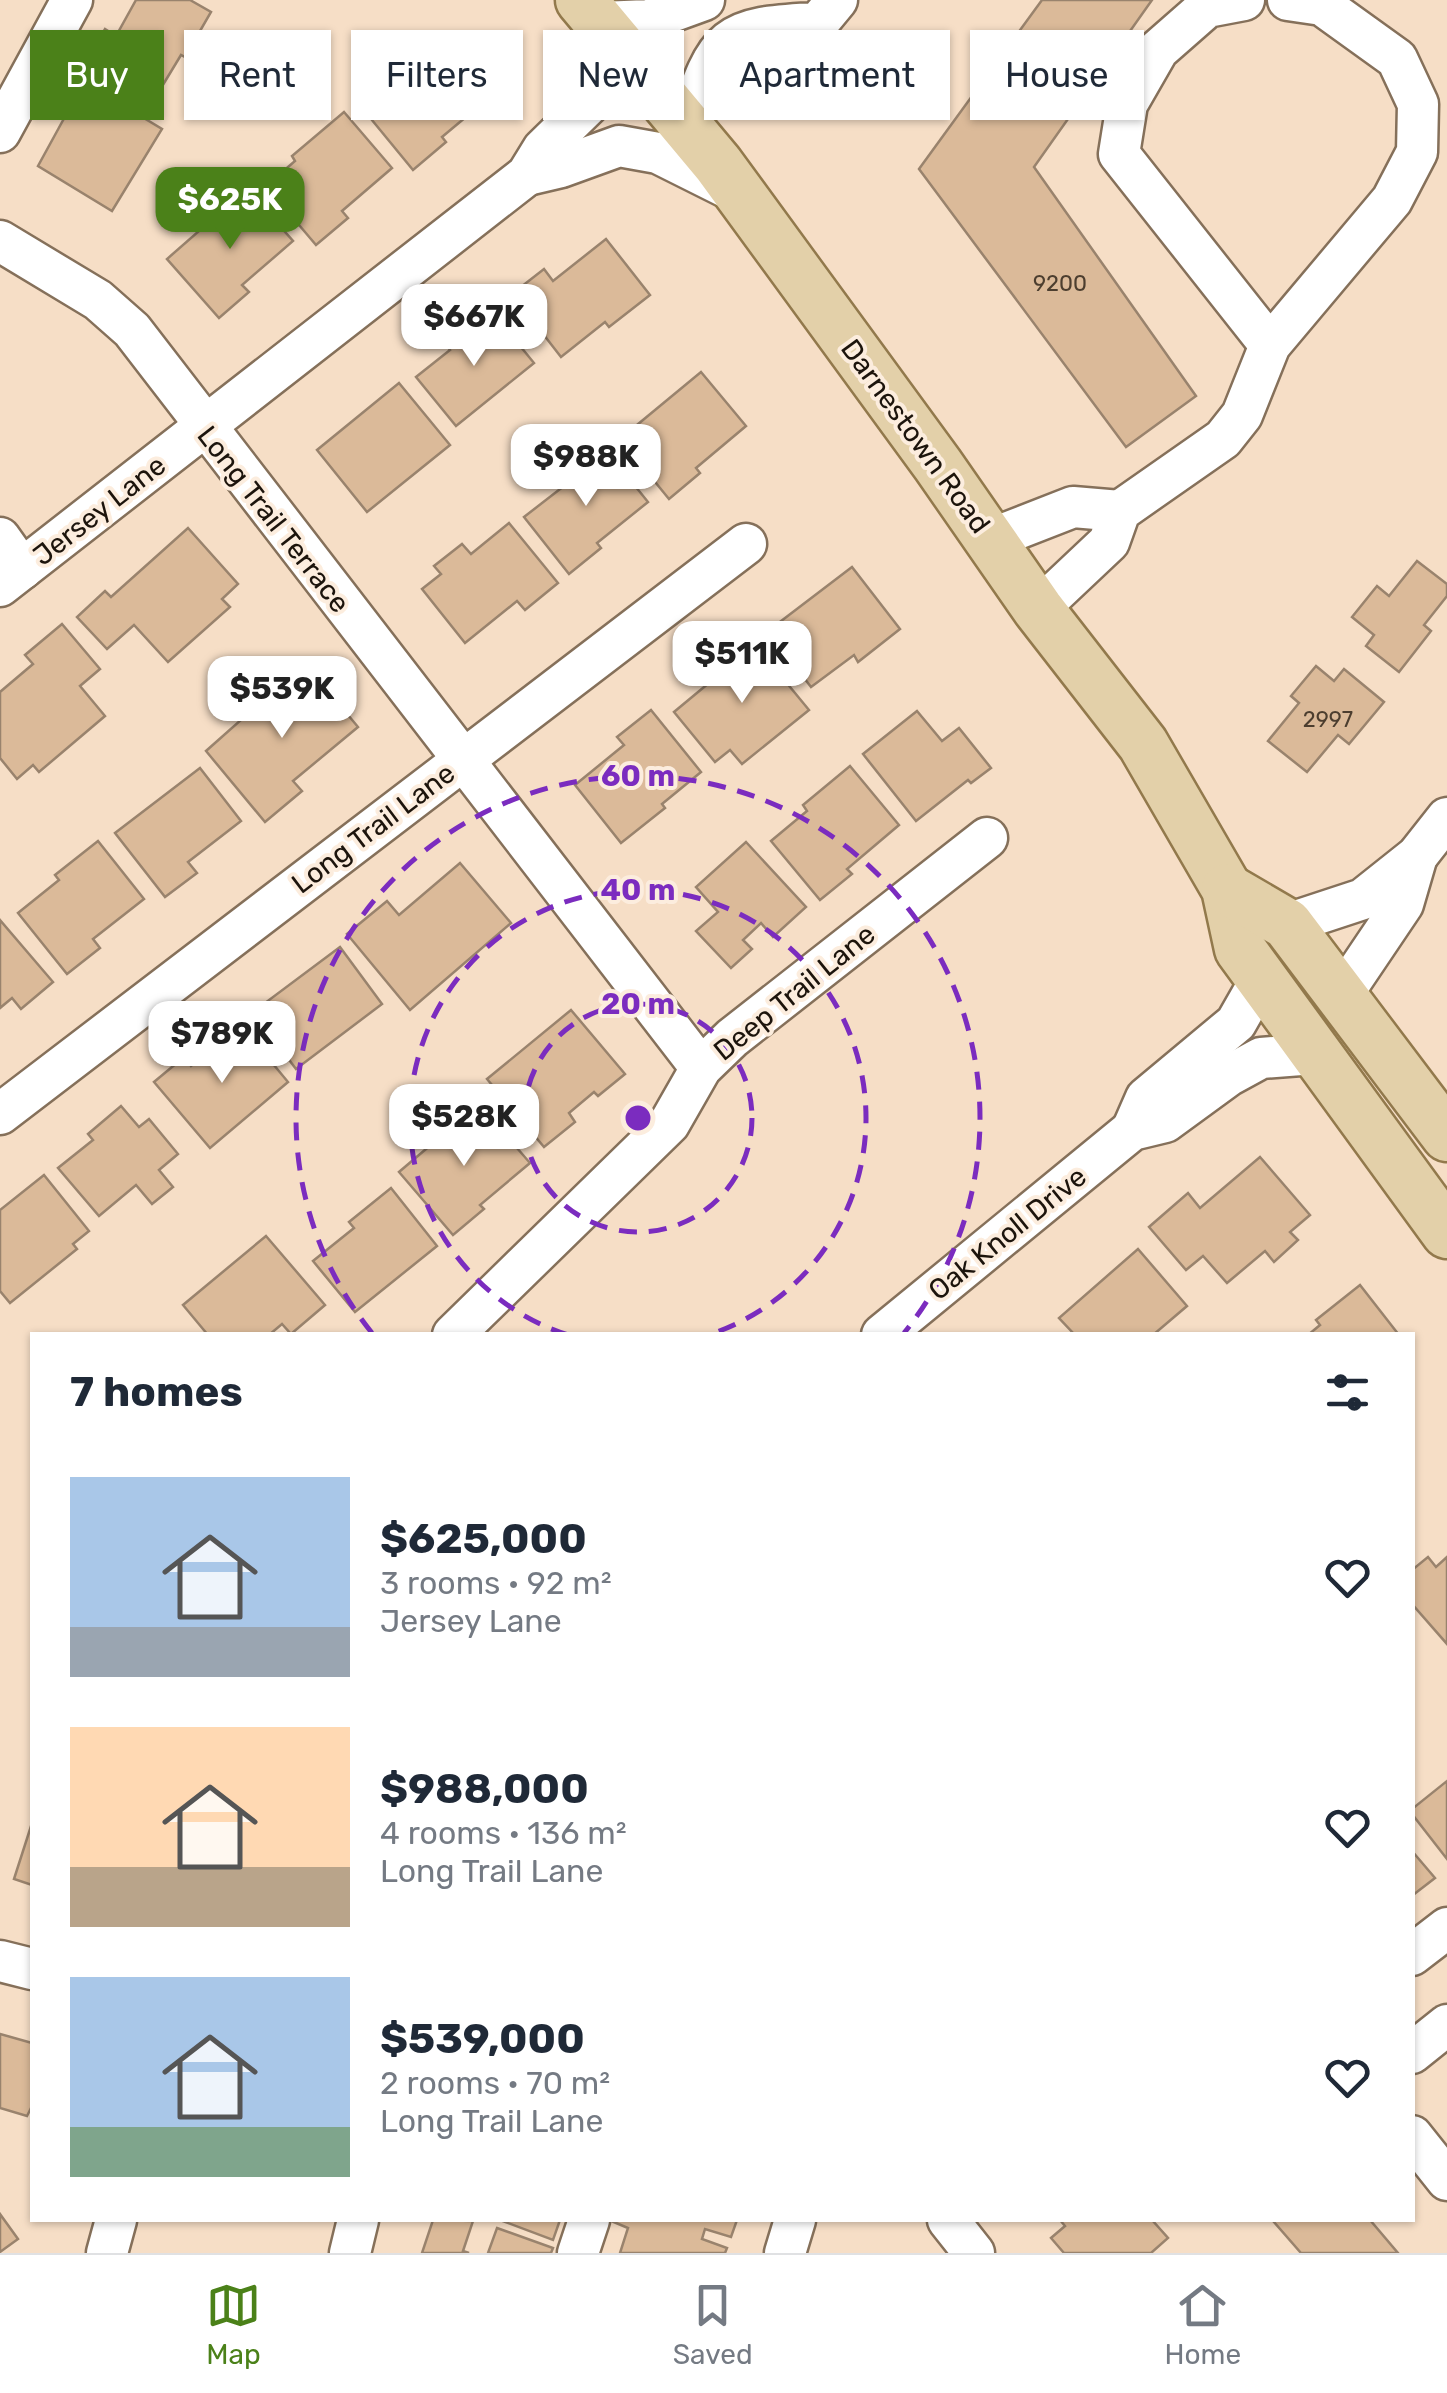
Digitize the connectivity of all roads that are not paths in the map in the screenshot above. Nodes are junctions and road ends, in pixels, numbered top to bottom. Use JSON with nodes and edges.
{"nodes":[{"id":1,"x":72,"y":0,"type":"edge"},
{"id":2,"x":704,"y":0,"type":"edge"},
{"id":3,"x":837,"y":0,"type":"edge"},
{"id":4,"x":1244,"y":0,"type":"edge"},
{"id":5,"x":1288,"y":0,"type":"edge"},
{"id":6,"x":591,"y":11,"type":"edge"},
{"id":7,"x":769,"y":12,"type":"edge"},
{"id":8,"x":608,"y":30,"type":"edge"},
{"id":9,"x":684,"y":119,"type":"edge"},
{"id":10,"x":573,"y":120,"type":"edge"},
{"id":11,"x":688,"y":124,"type":"junction"},
{"id":12,"x":0,"y":132,"type":"edge"},
{"id":13,"x":527,"y":175,"type":"junction"},
{"id":14,"x":741,"y":195,"type":"junction"},
{"id":15,"x":0,"y":241,"type":"edge"},
{"id":16,"x":1270,"y":345,"type":"junction"},
{"id":17,"x":205,"y":429,"type":"junction"},
{"id":18,"x":1120,"y":511,"type":"junction"},
{"id":19,"x":991,"y":540,"type":"junction"},
{"id":20,"x":746,"y":544,"type":"dead end"},
{"id":21,"x":8,"y":564,"type":"edge"},
{"id":22,"x":1038,"y":610,"type":"junction"},
{"id":23,"x":461,"y":760,"type":"junction"},
{"id":24,"x":1447,"y":818,"type":"edge"},
{"id":25,"x":987,"y":838,"type":"dead end"},
{"id":26,"x":1416,"y":856,"type":"junction"},
{"id":27,"x":1227,"y":889,"type":"junction"},
{"id":28,"x":1287,"y":924,"type":"junction"},
{"id":29,"x":1260,"y":980,"type":"junction"},
{"id":30,"x":1341,"y":996,"type":"junction"},
{"id":31,"x":1314,"y":1054,"type":"junction"},
{"id":32,"x":702,"y":1068,"type":"junction"},
{"id":33,"x":0,"y":1114,"type":"edge"},
{"id":34,"x":1132,"y":1130,"type":"junction"},
{"id":35,"x":1447,"y":1136,"type":"edge"},
{"id":36,"x":1398,"y":1167,"type":"junction"},
{"id":37,"x":1447,"y":1233,"type":"edge"},
{"id":38,"x":456,"y":1332,"type":"edge"},
{"id":39,"x":886,"y":1332,"type":"edge"},
{"id":40,"x":1447,"y":1928,"type":"edge"},
{"id":41,"x":1415,"y":1953,"type":"edge"},
{"id":42,"x":0,"y":1961,"type":"edge"},
{"id":43,"x":30,"y":1968,"type":"edge"},
{"id":44,"x":1447,"y":2025,"type":"edge"},
{"id":45,"x":1415,"y":2051,"type":"edge"},
{"id":46,"x":1415,"y":2140,"type":"edge"},
{"id":47,"x":1447,"y":2180,"type":"edge"},
{"id":48,"x":115,"y":2222,"type":"edge"},
{"id":49,"x":358,"y":2222,"type":"edge"},
{"id":50,"x":587,"y":2222,"type":"edge"},
{"id":51,"x":793,"y":2222,"type":"edge"},
{"id":52,"x":950,"y":2222,"type":"edge"},
{"id":53,"x":107,"y":2253,"type":"edge"},
{"id":54,"x":350,"y":2253,"type":"edge"},
{"id":55,"x":578,"y":2253,"type":"edge"},
{"id":56,"x":785,"y":2253,"type":"edge"},
{"id":57,"x":974,"y":2253,"type":"edge"}],
"edges":[{"from":1,"to":12,"type":"street"},
{"from":2,"to":6,"type":"street"},
{"from":3,"to":7,"type":"street"},
{"from":4,"to":16,"type":"street"},
{"from":5,"to":16,"type":"street"},
{"from":6,"to":8,"type":"main road","name":"Darnestown Road"},
{"from":7,"to":11,"type":"street"},
{"from":9,"to":11,"type":"main road","name":"Darnestown Road"},
{"from":10,"to":13,"type":"street","name":"Jersey Lane"},
{"from":11,"to":14,"type":"main road","name":"Darnestown Road"},
{"from":13,"to":14,"type":"street","name":"Jersey Lane"},
{"from":13,"to":17,"type":"street","name":"Jersey Lane"},
{"from":14,"to":19,"type":"main road","name":"Darnestown Road"},
{"from":15,"to":17,"type":"street","name":"Long Trail Terrace"},
{"from":16,"to":18,"type":"street"},
{"from":17,"to":21,"type":"street","name":"Jersey Lane"},
{"from":17,"to":23,"type":"street","name":"Long Trail Terrace"},
{"from":18,"to":19,"type":"street"},
{"from":18,"to":22,"type":"street"},
{"from":19,"to":22,"type":"main road","name":"Darnestown Road"},
{"from":20,"to":23,"type":"street","name":"Long Trail Lane"},
{"from":22,"to":27,"type":"main road","name":"Darnestown Road"},
{"from":23,"to":32,"type":"street","name":"Long Trail Terrace"},
{"from":23,"to":33,"type":"street","name":"Long Trail Lane"},
{"from":24,"to":26,"type":"street"},
{"from":25,"to":32,"type":"street","name":"Deep Trail Lane"},
{"from":26,"to":28,"type":"street"},
{"from":26,"to":30,"type":"street"},
{"from":27,"to":28,"type":"main road","name":"Darnestown Road"},
{"from":27,"to":29,"type":"main road","name":"Darnestown Road"},
{"from":28,"to":30,"type":"main road","name":"Darnestown Road"},
{"from":29,"to":31,"type":"main road","name":"Darnestown Road"},
{"from":29,"to":34,"type":"street","name":"Oak Knoll Drive"},
{"from":30,"to":35,"type":"main road","name":"Darnestown Road"},
{"from":30,"to":36,"type":"main road"},
{"from":31,"to":34,"type":"street","name":"Oak Knoll Drive"},
{"from":31,"to":36,"type":"main road","name":"Darnestown Road"},
{"from":32,"to":38,"type":"street","name":"Deep Trail Lane"},
{"from":34,"to":39,"type":"street","name":"Oak Knoll Drive"},
{"from":36,"to":37,"type":"main road","name":"Darnestown Road"},
{"from":40,"to":41,"type":"street"},
{"from":42,"to":43,"type":"street"},
{"from":44,"to":45,"type":"street"},
{"from":46,"to":47,"type":"street"},
{"from":48,"to":53,"type":"street"},
{"from":49,"to":54,"type":"street"},
{"from":50,"to":55,"type":"street"},
{"from":51,"to":56,"type":"street"},
{"from":52,"to":57,"type":"street"}]}
